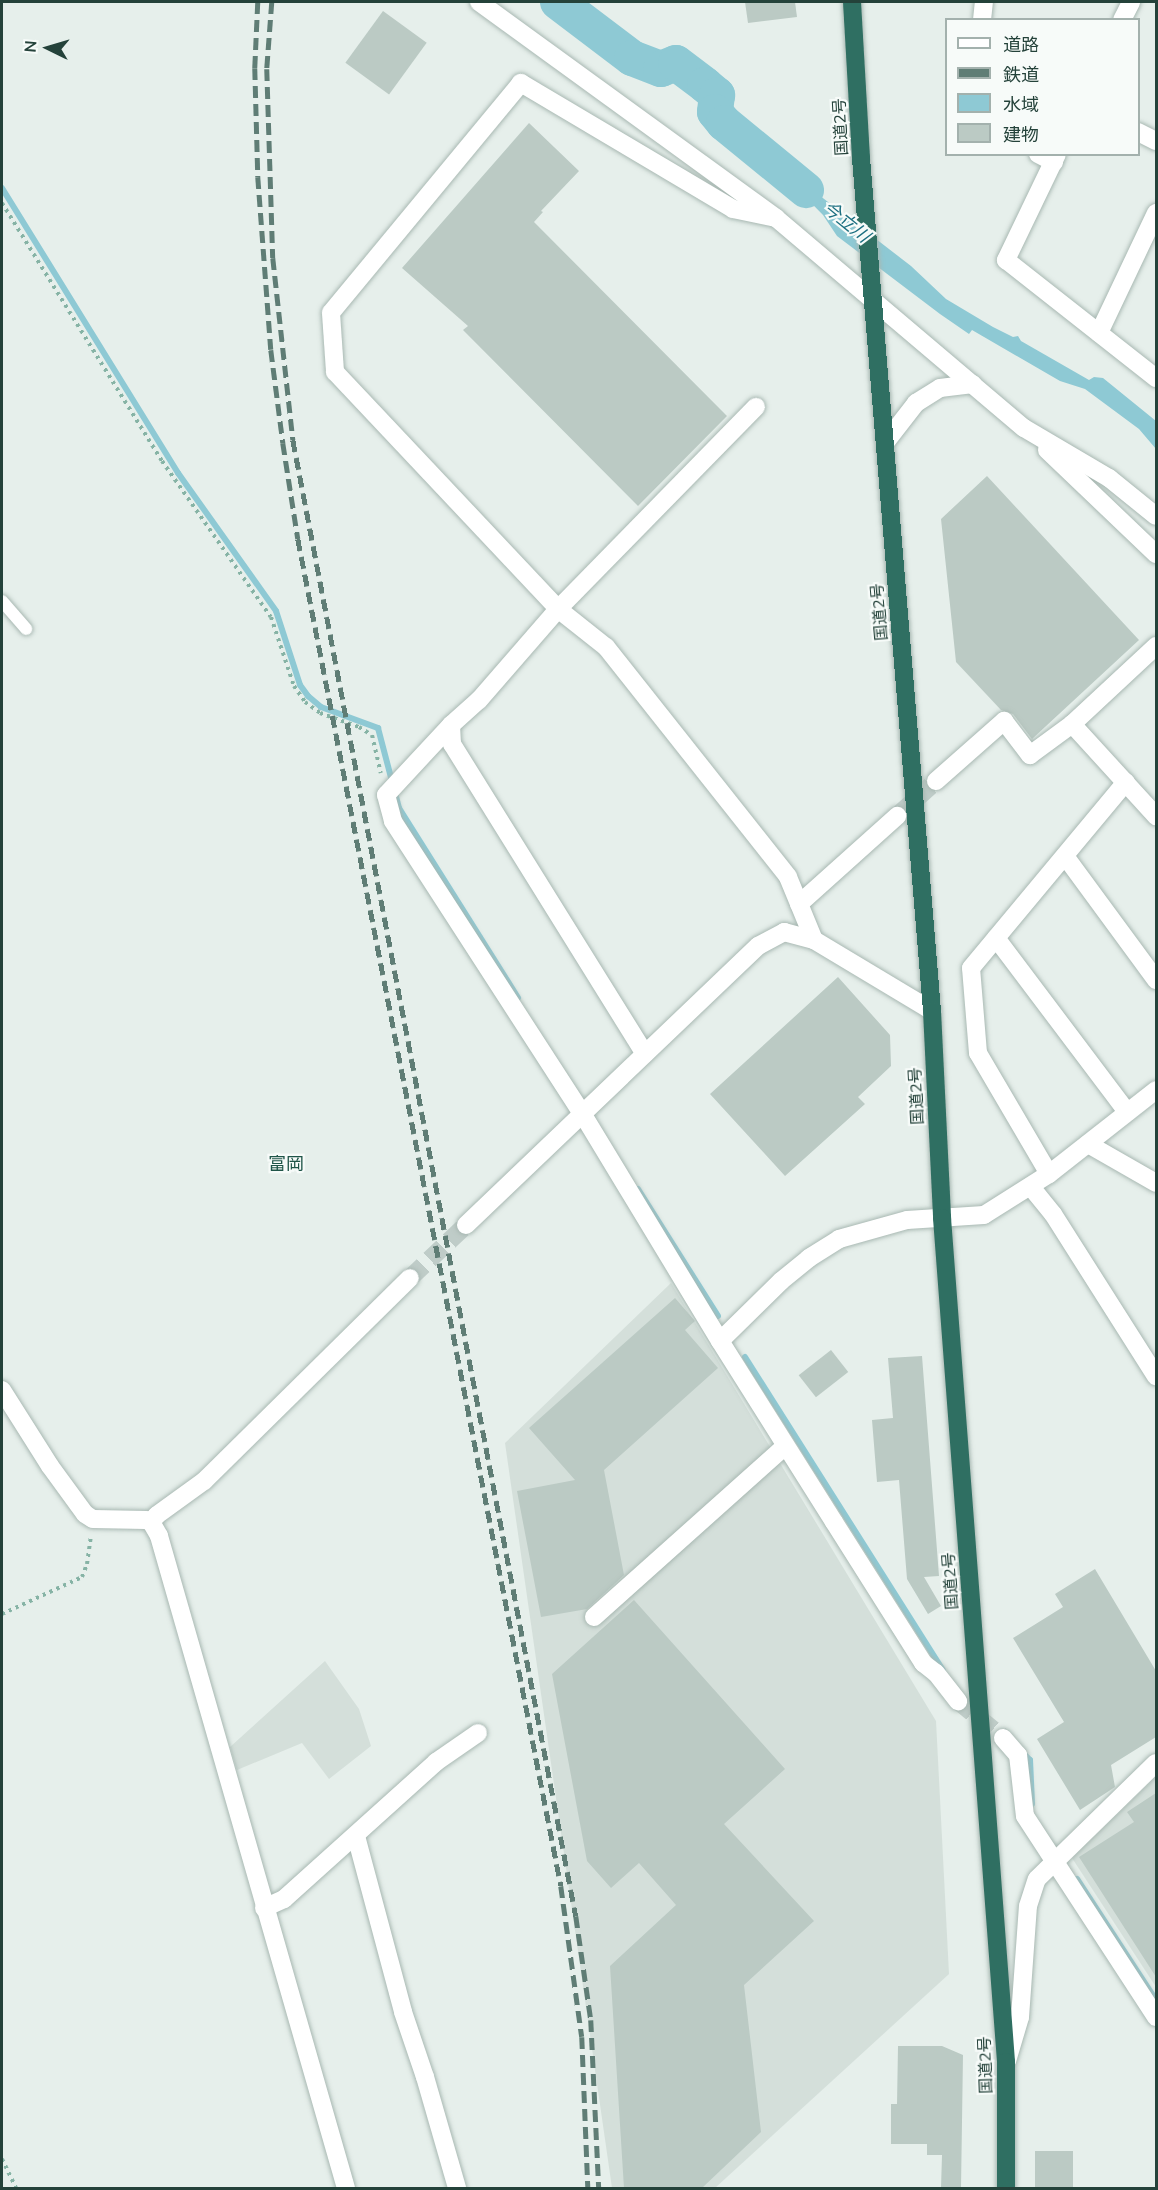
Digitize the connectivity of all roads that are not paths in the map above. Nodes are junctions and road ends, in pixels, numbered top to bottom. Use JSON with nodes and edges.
{"nodes":[{"id":1,"x":479,"y":2,"type":"edge"},
{"id":2,"x":852,"y":2,"type":"edge"},
{"id":3,"x":984,"y":2,"type":"edge"},
{"id":4,"x":1131,"y":2,"type":"edge"},
{"id":5,"x":982,"y":18,"type":"edge"},
{"id":6,"x":1123,"y":18,"type":"edge"},
{"id":7,"x":1140,"y":133,"type":"edge"},
{"id":8,"x":1156,"y":141,"type":"edge"},
{"id":9,"x":1050,"y":157,"type":"edge"},
{"id":10,"x":1156,"y":213,"type":"edge"},
{"id":11,"x":776,"y":218,"type":"junction"},
{"id":12,"x":873,"y":297,"type":"junction"},
{"id":13,"x":1099,"y":333,"type":"junction"},
{"id":14,"x":1156,"y":378,"type":"edge"},
{"id":15,"x":973,"y":384,"type":"junction"},
{"id":16,"x":756,"y":407,"type":"dead end"},
{"id":17,"x":1024,"y":428,"type":"junction"},
{"id":18,"x":885,"y":443,"type":"junction"},
{"id":19,"x":1156,"y":516,"type":"edge"},
{"id":20,"x":1156,"y":554,"type":"edge"},
{"id":21,"x":2,"y":602,"type":"edge"},
{"id":22,"x":558,"y":609,"type":"junction"},
{"id":23,"x":26,"y":629,"type":"dead end"},
{"id":24,"x":1156,"y":646,"type":"edge"},
{"id":25,"x":1072,"y":724,"type":"junction"},
{"id":26,"x":451,"y":725,"type":"junction"},
{"id":27,"x":936,"y":781,"type":"tunnel mouth"},
{"id":28,"x":1126,"y":782,"type":"junction"},
{"id":29,"x":897,"y":816,"type":"tunnel mouth"},
{"id":30,"x":1156,"y":816,"type":"edge"},
{"id":31,"x":1065,"y":856,"type":"junction"},
{"id":32,"x":799,"y":904,"type":"junction"},
{"id":33,"x":996,"y":938,"type":"junction"},
{"id":34,"x":814,"y":940,"type":"junction"},
{"id":35,"x":1156,"y":980,"type":"edge"},
{"id":36,"x":932,"y":1011,"type":"junction"},
{"id":37,"x":645,"y":1054,"type":"junction"},
{"id":38,"x":1156,"y":1090,"type":"edge"},
{"id":39,"x":587,"y":1110,"type":"junction"},
{"id":40,"x":1127,"y":1112,"type":"junction"},
{"id":41,"x":1088,"y":1144,"type":"junction"},
{"id":42,"x":1049,"y":1174,"type":"junction"},
{"id":43,"x":1156,"y":1183,"type":"edge"},
{"id":44,"x":1031,"y":1187,"type":"junction"},
{"id":45,"x":942,"y":1218,"type":"junction"},
{"id":46,"x":465,"y":1225,"type":"tunnel mouth"},
{"id":47,"x":411,"y":1278,"type":"tunnel mouth"},
{"id":48,"x":720,"y":1341,"type":"junction"},
{"id":49,"x":1156,"y":1376,"type":"edge"},
{"id":50,"x":2,"y":1390,"type":"edge"},
{"id":51,"x":785,"y":1446,"type":"junction"},
{"id":52,"x":151,"y":1522,"type":"junction"},
{"id":53,"x":594,"y":1617,"type":"dead end"},
{"id":54,"x":958,"y":1701,"type":"tunnel mouth"},
{"id":55,"x":478,"y":1733,"type":"dead end"},
{"id":56,"x":1003,"y":1738,"type":"tunnel mouth"},
{"id":57,"x":1156,"y":1763,"type":"edge"},
{"id":58,"x":356,"y":1836,"type":"junction"},
{"id":59,"x":1060,"y":1858,"type":"junction"},
{"id":60,"x":264,"y":1908,"type":"junction"},
{"id":61,"x":1156,"y":2017,"type":"edge"},
{"id":62,"x":1006,"y":2062,"type":"junction"},
{"id":63,"x":346,"y":2188,"type":"edge"},
{"id":64,"x":457,"y":2188,"type":"edge"},
{"id":65,"x":1006,"y":2188,"type":"edge"}],
"edges":[{"from":1,"to":11,"type":"street"},
{"from":2,"to":12,"type":"highway","name":"国道2号"},
{"from":3,"to":5,"type":"street"},
{"from":4,"to":6,"type":"street"},
{"from":7,"to":8,"type":"street"},
{"from":9,"to":13,"type":"street"},
{"from":10,"to":13,"type":"street"},
{"from":11,"to":12,"type":"street"},
{"from":11,"to":22,"type":"street"},
{"from":12,"to":15,"type":"street"},
{"from":12,"to":18,"type":"highway","name":"国道2号"},
{"from":13,"to":14,"type":"street"},
{"from":15,"to":17,"type":"street"},
{"from":15,"to":18,"type":"street"},
{"from":16,"to":22,"type":"street"},
{"from":17,"to":19,"type":"street"},
{"from":17,"to":20,"type":"street"},
{"from":18,"to":36,"type":"highway","name":"国道2号"},
{"from":21,"to":23,"type":"lane"},
{"from":22,"to":26,"type":"street"},
{"from":22,"to":32,"type":"street"},
{"from":24,"to":25,"type":"street"},
{"from":25,"to":27,"type":"street"},
{"from":25,"to":28,"type":"street"},
{"from":26,"to":37,"type":"street"},
{"from":26,"to":39,"type":"street"},
{"from":28,"to":30,"type":"street"},
{"from":28,"to":31,"type":"street"},
{"from":29,"to":32,"type":"street"},
{"from":31,"to":33,"type":"street"},
{"from":31,"to":35,"type":"street"},
{"from":32,"to":34,"type":"street"},
{"from":33,"to":40,"type":"street"},
{"from":33,"to":42,"type":"street"},
{"from":34,"to":36,"type":"street"},
{"from":34,"to":37,"type":"street"},
{"from":36,"to":45,"type":"highway","name":"国道2号"},
{"from":37,"to":39,"type":"street"},
{"from":38,"to":40,"type":"street"},
{"from":39,"to":46,"type":"street"},
{"from":39,"to":48,"type":"street"},
{"from":40,"to":41,"type":"street"},
{"from":41,"to":42,"type":"street"},
{"from":41,"to":43,"type":"street"},
{"from":42,"to":44,"type":"street"},
{"from":44,"to":45,"type":"street"},
{"from":44,"to":49,"type":"street"},
{"from":45,"to":48,"type":"street"},
{"from":45,"to":62,"type":"highway","name":"国道2号"},
{"from":47,"to":52,"type":"street"},
{"from":48,"to":51,"type":"street"},
{"from":50,"to":52,"type":"street"},
{"from":51,"to":53,"type":"street"},
{"from":51,"to":54,"type":"street"},
{"from":52,"to":60,"type":"street"},
{"from":55,"to":58,"type":"street"},
{"from":56,"to":59,"type":"street"},
{"from":57,"to":59,"type":"street"},
{"from":58,"to":60,"type":"street"},
{"from":58,"to":64,"type":"street"},
{"from":59,"to":61,"type":"street"},
{"from":59,"to":62,"type":"street"},
{"from":60,"to":63,"type":"street"},
{"from":62,"to":65,"type":"highway","name":"国道2号"}]}
